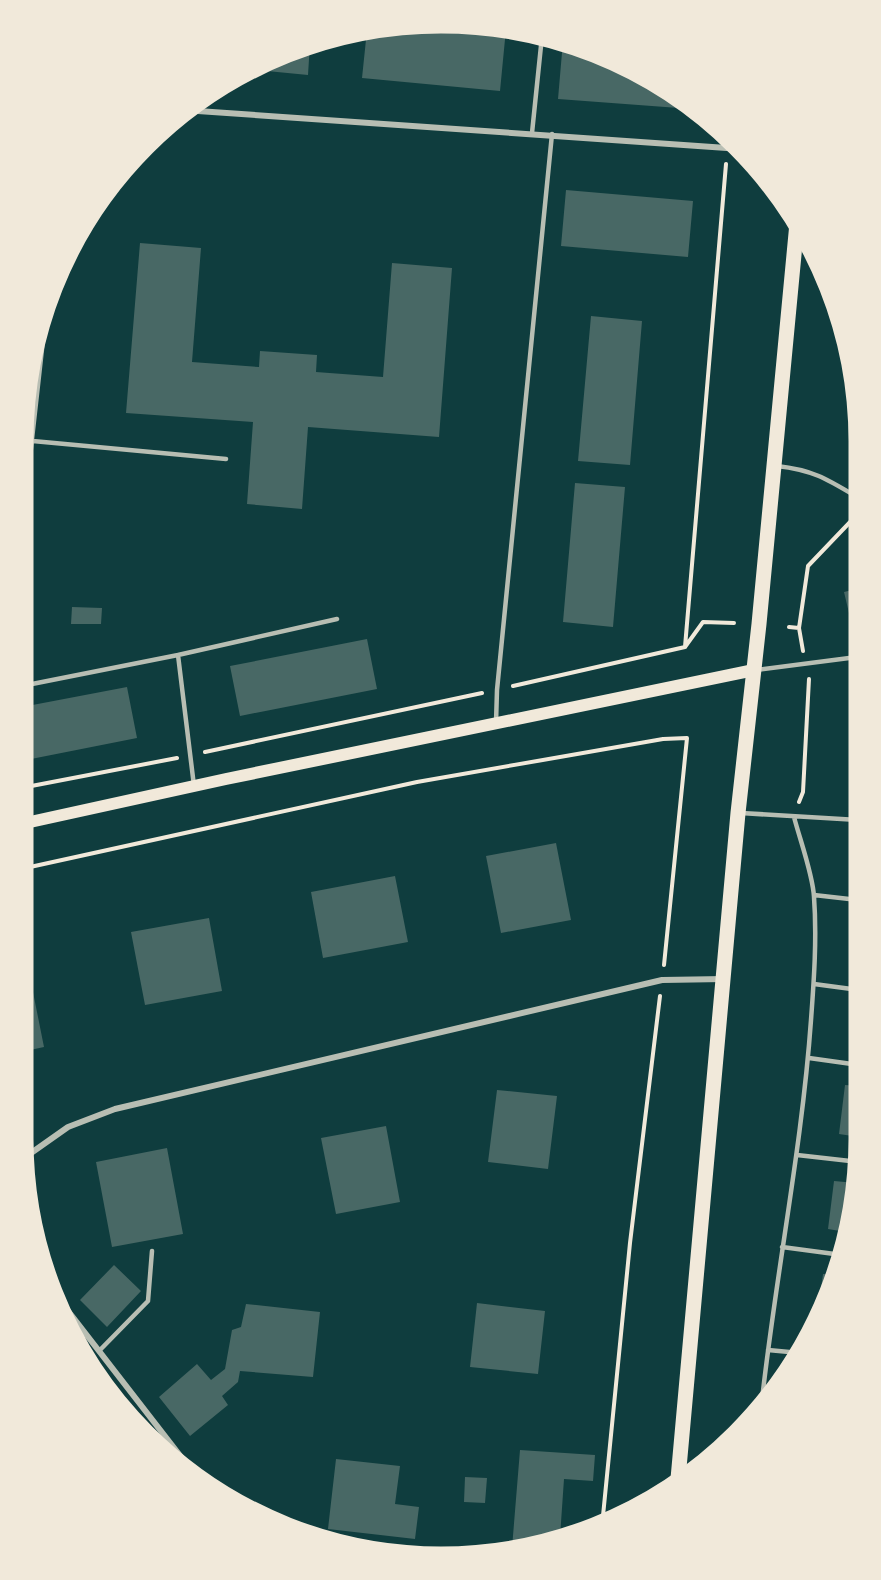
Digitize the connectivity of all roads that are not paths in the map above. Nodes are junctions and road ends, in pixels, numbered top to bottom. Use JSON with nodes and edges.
{"nodes":[{"id":1,"x":541,"y":44,"type":"edge"},
{"id":2,"x":199,"y":111,"type":"edge"},
{"id":3,"x":532,"y":133,"type":"junction"},
{"id":4,"x":552,"y":134,"type":"junction"},
{"id":5,"x":727,"y":148,"type":"edge"},
{"id":6,"x":796,"y":237,"type":"edge"},
{"id":7,"x":42,"y":346,"type":"edge"},
{"id":8,"x":32,"y":441,"type":"joint"},
{"id":9,"x":226,"y":459,"type":"dead end"},
{"id":10,"x":774,"y":466,"type":"junction"},
{"id":11,"x":850,"y":493,"type":"edge"},
{"id":12,"x":337,"y":619,"type":"dead end"},
{"id":13,"x":178,"y":655,"type":"junction"},
{"id":14,"x":850,"y":658,"type":"edge"},
{"id":15,"x":754,"y":670,"type":"junction"},
{"id":16,"x":32,"y":684,"type":"edge"},
{"id":17,"x":496,"y":723,"type":"junction"},
{"id":18,"x":194,"y":786,"type":"junction"},
{"id":19,"x":738,"y":813,"type":"junction"},
{"id":20,"x":794,"y":817,"type":"junction"},
{"id":21,"x":850,"y":820,"type":"edge"},
{"id":22,"x":32,"y":822,"type":"edge"},
{"id":23,"x":814,"y":895,"type":"junction"},
{"id":24,"x":850,"y":899,"type":"edge"},
{"id":25,"x":724,"y":979,"type":"junction"},
{"id":26,"x":814,"y":984,"type":"junction"},
{"id":27,"x":850,"y":989,"type":"edge"},
{"id":28,"x":808,"y":1058,"type":"junction"},
{"id":29,"x":850,"y":1064,"type":"edge"},
{"id":30,"x":32,"y":1152,"type":"edge"},
{"id":31,"x":797,"y":1155,"type":"junction"},
{"id":32,"x":849,"y":1161,"type":"edge"},
{"id":33,"x":782,"y":1247,"type":"junction"},
{"id":34,"x":152,"y":1251,"type":"dead end"},
{"id":35,"x":833,"y":1254,"type":"edge"},
{"id":36,"x":71,"y":1313,"type":"edge"},
{"id":37,"x":100,"y":1350,"type":"junction"},
{"id":38,"x":768,"y":1350,"type":"junction"},
{"id":39,"x":790,"y":1352,"type":"edge"},
{"id":40,"x":763,"y":1390,"type":"edge"},
{"id":41,"x":178,"y":1453,"type":"edge"},
{"id":42,"x":679,"y":1472,"type":"edge"}],
"edges":[{"from":1,"to":3,"type":"lane"},
{"from":2,"to":3,"type":"street"},
{"from":3,"to":4,"type":"street"},
{"from":4,"to":5,"type":"street"},
{"from":4,"to":17,"type":"lane"},
{"from":6,"to":10,"type":"main road"},
{"from":7,"to":8,"type":"lane"},
{"from":8,"to":9,"type":"lane"},
{"from":10,"to":11,"type":"lane"},
{"from":10,"to":15,"type":"main road"},
{"from":12,"to":13,"type":"lane"},
{"from":13,"to":16,"type":"lane"},
{"from":13,"to":18,"type":"lane"},
{"from":14,"to":15,"type":"lane"},
{"from":15,"to":17,"type":"main road"},
{"from":15,"to":19,"type":"main road"},
{"from":17,"to":18,"type":"main road"},
{"from":18,"to":22,"type":"main road"},
{"from":19,"to":20,"type":"lane"},
{"from":19,"to":25,"type":"main road"},
{"from":20,"to":21,"type":"lane"},
{"from":20,"to":23,"type":"lane"},
{"from":23,"to":24,"type":"lane"},
{"from":23,"to":26,"type":"lane"},
{"from":25,"to":30,"type":"street"},
{"from":25,"to":42,"type":"main road"},
{"from":26,"to":27,"type":"lane"},
{"from":26,"to":28,"type":"lane"},
{"from":28,"to":29,"type":"lane"},
{"from":28,"to":31,"type":"lane"},
{"from":31,"to":32,"type":"lane"},
{"from":31,"to":33,"type":"lane"},
{"from":33,"to":35,"type":"lane"},
{"from":33,"to":38,"type":"lane"},
{"from":34,"to":37,"type":"lane"},
{"from":36,"to":37,"type":"street"},
{"from":37,"to":41,"type":"street"},
{"from":38,"to":39,"type":"lane"},
{"from":38,"to":40,"type":"lane"}]}
